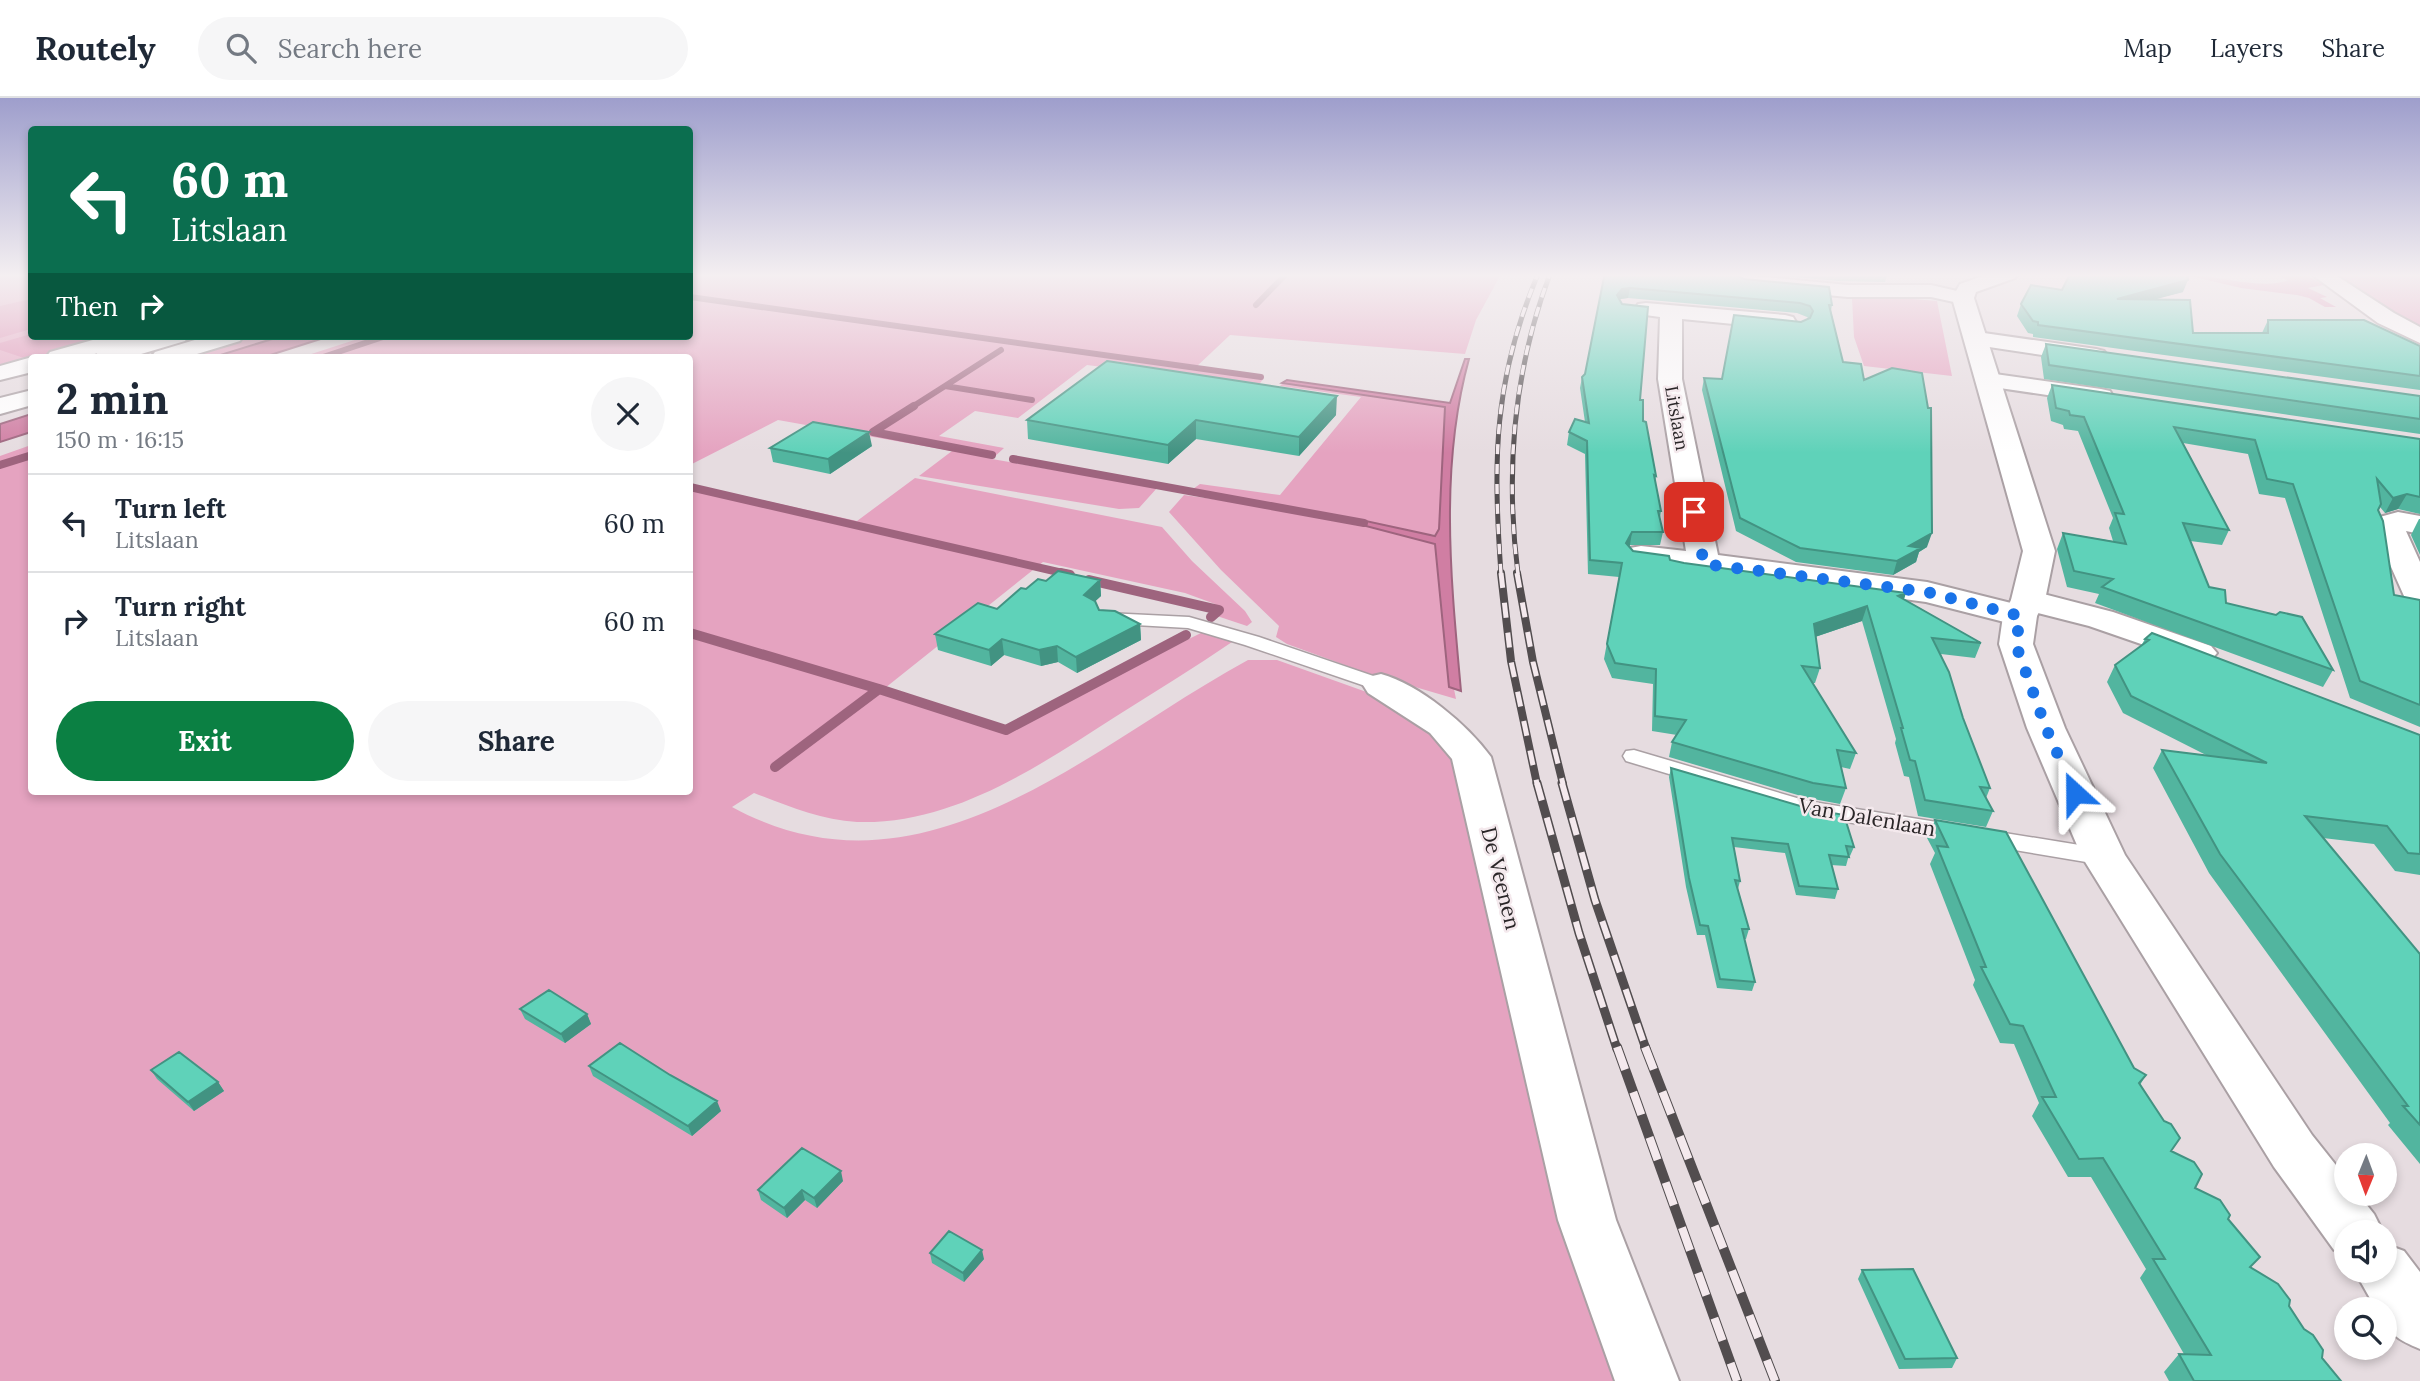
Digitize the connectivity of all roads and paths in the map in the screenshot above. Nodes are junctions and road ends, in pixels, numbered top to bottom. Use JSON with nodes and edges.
{"nodes":[{"id":1,"x":1671,"y":334,"type":"edge"},
{"id":2,"x":1974,"y":334,"type":"edge"},
{"id":3,"x":1977,"y":339,"type":"junction"},
{"id":4,"x":118,"y":340,"type":"edge"},
{"id":5,"x":163,"y":340,"type":"edge"},
{"id":6,"x":219,"y":340,"type":"edge"},
{"id":7,"x":69,"y":354,"type":"edge"},
{"id":8,"x":116,"y":354,"type":"edge"},
{"id":9,"x":173,"y":354,"type":"edge"},
{"id":10,"x":2119,"y":359,"type":"edge"},
{"id":11,"x":28,"y":365,"type":"edge"},
{"id":12,"x":0,"y":373,"type":"edge"},
{"id":13,"x":28,"y":380,"type":"edge"},
{"id":14,"x":1988,"y":380,"type":"junction"},
{"id":15,"x":0,"y":388,"type":"edge"},
{"id":16,"x":28,"y":398,"type":"edge"},
{"id":17,"x":2131,"y":401,"type":"edge"},
{"id":18,"x":0,"y":406,"type":"edge"},
{"id":19,"x":2420,"y":524,"type":"edge"},
{"id":20,"x":1641,"y":555,"type":"edge"},
{"id":21,"x":1704,"y":564,"type":"junction"},
{"id":22,"x":2420,"y":596,"type":"edge"},
{"id":23,"x":2024,"y":608,"type":"junction"},
{"id":24,"x":1107,"y":620,"type":"edge"},
{"id":25,"x":2232,"y":667,"type":"edge"},
{"id":26,"x":1381,"y":685,"type":"joint"},
{"id":27,"x":1634,"y":755,"type":"dead end"},
{"id":28,"x":2104,"y":857,"type":"junction"},
{"id":29,"x":2345,"y":1220,"type":"edge"},
{"id":30,"x":2393,"y":1283,"type":"edge"},
{"id":31,"x":2420,"y":1320,"type":"edge"},
{"id":32,"x":1647,"y":1381,"type":"edge"}],
"edges":[{"from":1,"to":21,"type":"street","name":"Litslaan"},
{"from":2,"to":3,"type":"street"},
{"from":3,"to":10,"type":"street"},
{"from":3,"to":14,"type":"street"},
{"from":4,"to":7,"type":"street"},
{"from":5,"to":8,"type":"street"},
{"from":6,"to":9,"type":"street"},
{"from":11,"to":12,"type":"street"},
{"from":13,"to":15,"type":"street"},
{"from":14,"to":17,"type":"street"},
{"from":14,"to":23,"type":"street"},
{"from":16,"to":18,"type":"street"},
{"from":19,"to":22,"type":"street"},
{"from":20,"to":21,"type":"street"},
{"from":21,"to":23,"type":"street"},
{"from":23,"to":25,"type":"street"},
{"from":23,"to":28,"type":"street"},
{"from":24,"to":26,"type":"lane","name":"De Veenen"},
{"from":26,"to":32,"type":"street","name":"De Veenen"},
{"from":27,"to":28,"type":"lane","name":"Van Dalenlaan"},
{"from":28,"to":29,"type":"street"},
{"from":30,"to":31,"type":"street"}]}
